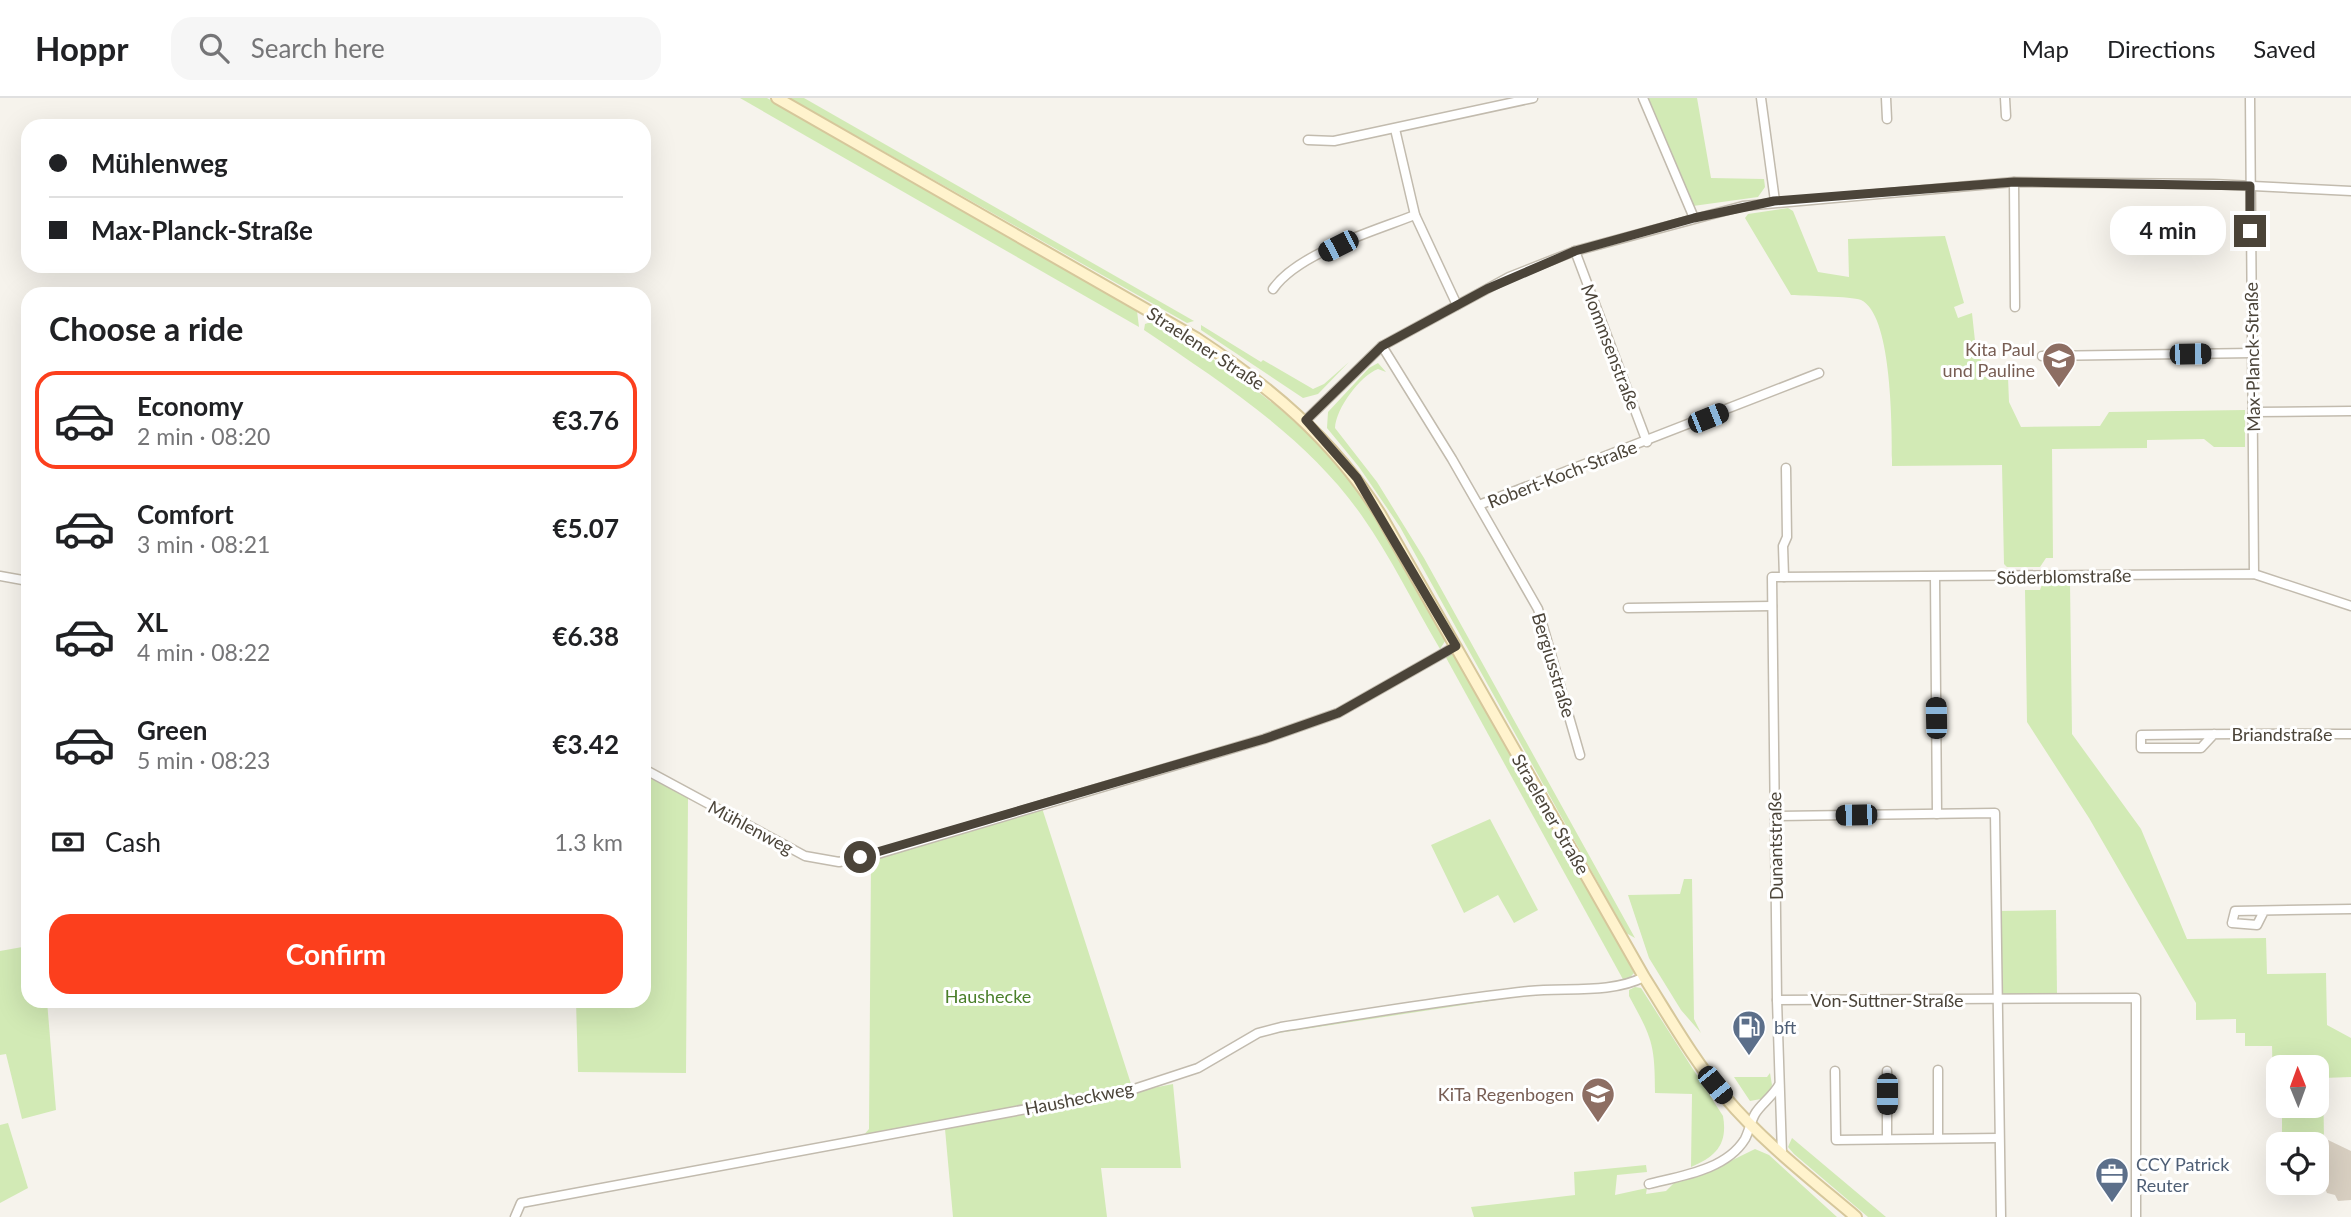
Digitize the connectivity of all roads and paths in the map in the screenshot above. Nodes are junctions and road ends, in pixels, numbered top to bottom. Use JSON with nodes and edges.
{"nodes":[{"id":1,"x":778,"y":98,"type":"edge"},
{"id":2,"x":1533,"y":98,"type":"edge"},
{"id":3,"x":1643,"y":98,"type":"edge"},
{"id":4,"x":1761,"y":98,"type":"edge"},
{"id":5,"x":1886,"y":98,"type":"edge"},
{"id":6,"x":2005,"y":98,"type":"edge"},
{"id":7,"x":2250,"y":98,"type":"edge"},
{"id":8,"x":2006,"y":116,"type":"dead end"},
{"id":9,"x":1887,"y":119,"type":"dead end"},
{"id":10,"x":1395,"y":129,"type":"junction"},
{"id":11,"x":1308,"y":140,"type":"dead end"},
{"id":12,"x":2014,"y":182,"type":"junction"},
{"id":13,"x":2250,"y":186,"type":"junction"},
{"id":14,"x":2351,"y":191,"type":"edge"},
{"id":15,"x":1774,"y":201,"type":"junction"},
{"id":16,"x":1415,"y":215,"type":"junction"},
{"id":17,"x":1694,"y":218,"type":"junction"},
{"id":18,"x":1575,"y":251,"type":"junction"},
{"id":19,"x":1273,"y":289,"type":"dead end"},
{"id":20,"x":1457,"y":304,"type":"junction"},
{"id":21,"x":2015,"y":307,"type":"dead end"},
{"id":22,"x":1382,"y":346,"type":"junction"},
{"id":23,"x":2253,"y":353,"type":"junction"},
{"id":24,"x":2042,"y":356,"type":"dead end"},
{"id":25,"x":1819,"y":373,"type":"dead end"},
{"id":26,"x":2351,"y":411,"type":"edge"},
{"id":27,"x":2253,"y":412,"type":"junction"},
{"id":28,"x":1306,"y":420,"type":"junction"},
{"id":29,"x":1647,"y":442,"type":"junction"},
{"id":30,"x":1786,"y":468,"type":"dead end"},
{"id":31,"x":1479,"y":505,"type":"junction"},
{"id":32,"x":2254,"y":574,"type":"junction"},
{"id":33,"x":0,"y":576,"type":"edge"},
{"id":34,"x":1772,"y":577,"type":"joint"},
{"id":35,"x":1784,"y":577,"type":"junction"},
{"id":36,"x":1934,"y":577,"type":"junction"},
{"id":37,"x":21,"y":580,"type":"edge"},
{"id":38,"x":1772,"y":606,"type":"junction"},
{"id":39,"x":2351,"y":606,"type":"edge"},
{"id":40,"x":1628,"y":608,"type":"dead end"},
{"id":41,"x":1456,"y":646,"type":"junction"},
{"id":42,"x":2214,"y":734,"type":"junction"},
{"id":43,"x":2351,"y":734,"type":"edge"},
{"id":44,"x":1580,"y":755,"type":"dead end"},
{"id":45,"x":651,"y":773,"type":"edge"},
{"id":46,"x":1937,"y":814,"type":"junction"},
{"id":47,"x":1775,"y":816,"type":"junction"},
{"id":48,"x":2351,"y":909,"type":"edge"},
{"id":49,"x":2264,"y":911,"type":"dead end"},
{"id":50,"x":1644,"y":977,"type":"junction"},
{"id":51,"x":1997,"y":999,"type":"junction"},
{"id":52,"x":1777,"y":1000,"type":"junction"},
{"id":53,"x":1938,"y":1070,"type":"dead end"},
{"id":54,"x":1835,"y":1071,"type":"dead end"},
{"id":55,"x":1886,"y":1071,"type":"dead end"},
{"id":56,"x":1779,"y":1085,"type":"junction"},
{"id":57,"x":1751,"y":1124,"type":"junction"},
{"id":58,"x":1938,"y":1138,"type":"junction"},
{"id":59,"x":1999,"y":1138,"type":"junction"},
{"id":60,"x":1887,"y":1139,"type":"junction"},
{"id":61,"x":1782,"y":1154,"type":"junction"},
{"id":62,"x":1649,"y":1184,"type":"dead end"},
{"id":63,"x":514,"y":1217,"type":"edge"},
{"id":64,"x":1856,"y":1217,"type":"edge"},
{"id":65,"x":2001,"y":1217,"type":"edge"},
{"id":66,"x":2136,"y":1217,"type":"edge"}],
"edges":[{"from":1,"to":28,"type":"street","name":"Straelener Straße"},
{"from":2,"to":10,"type":"street"},
{"from":3,"to":17,"type":"street"},
{"from":4,"to":15,"type":"street"},
{"from":5,"to":9,"type":"street"},
{"from":6,"to":8,"type":"street"},
{"from":7,"to":13,"type":"street","name":"Max-Planck-Straße"},
{"from":10,"to":11,"type":"street"},
{"from":10,"to":16,"type":"street"},
{"from":12,"to":13,"type":"street"},
{"from":12,"to":15,"type":"street"},
{"from":12,"to":21,"type":"street"},
{"from":13,"to":14,"type":"street"},
{"from":13,"to":23,"type":"street","name":"Max-Planck-Straße"},
{"from":15,"to":17,"type":"street"},
{"from":16,"to":19,"type":"street"},
{"from":16,"to":20,"type":"street"},
{"from":17,"to":18,"type":"street"},
{"from":18,"to":20,"type":"street"},
{"from":18,"to":29,"type":"street","name":"Mommsenstraße"},
{"from":20,"to":22,"type":"street"},
{"from":22,"to":28,"type":"street"},
{"from":22,"to":31,"type":"street","name":"Robert-Koch-Straße"},
{"from":23,"to":24,"type":"street"},
{"from":23,"to":27,"type":"street","name":"Max-Planck-Straße"},
{"from":25,"to":29,"type":"street","name":"Robert-Koch-Straße"},
{"from":26,"to":27,"type":"street"},
{"from":27,"to":32,"type":"street","name":"Max-Planck-Straße"},
{"from":28,"to":41,"type":"street","name":"Straelener Straße"},
{"from":29,"to":31,"type":"street","name":"Robert-Koch-Straße"},
{"from":30,"to":35,"type":"street"},
{"from":31,"to":44,"type":"street","name":"Bergiusstraße"},
{"from":32,"to":36,"type":"street","name":"Söderblomstraße"},
{"from":32,"to":39,"type":"street","name":"Söderblomstraße"},
{"from":33,"to":37,"type":"street"},
{"from":34,"to":35,"type":"street","name":"Söderblomstraße"},
{"from":34,"to":38,"type":"street","name":"Dunantstraße"},
{"from":35,"to":36,"type":"street","name":"Söderblomstraße"},
{"from":36,"to":46,"type":"street"},
{"from":38,"to":40,"type":"street"},
{"from":38,"to":47,"type":"street","name":"Dunantstraße"},
{"from":41,"to":45,"type":"street","name":"Mühlenweg"},
{"from":41,"to":50,"type":"street","name":"Straelener Straße"},
{"from":42,"to":42,"type":"street","name":"Briandstraße"},
{"from":42,"to":43,"type":"street","name":"Briandstraße"},
{"from":46,"to":47,"type":"street"},
{"from":46,"to":51,"type":"street"},
{"from":47,"to":52,"type":"street","name":"Dunantstraße"},
{"from":48,"to":49,"type":"street"},
{"from":50,"to":57,"type":"street","name":"Straelener Straße"},
{"from":50,"to":63,"type":"street","name":"Hausheckweg"},
{"from":51,"to":52,"type":"street","name":"Von-Suttner-Straße"},
{"from":51,"to":59,"type":"street"},
{"from":51,"to":66,"type":"street","name":"Von-Suttner-Straße"},
{"from":52,"to":56,"type":"street","name":"Dunantstraße"},
{"from":53,"to":58,"type":"street"},
{"from":54,"to":60,"type":"street"},
{"from":55,"to":60,"type":"street"},
{"from":56,"to":57,"type":"street"},
{"from":56,"to":61,"type":"street","name":"Dunantstraße"},
{"from":57,"to":61,"type":"street","name":"Straelener Straße"},
{"from":57,"to":62,"type":"street"},
{"from":58,"to":59,"type":"street"},
{"from":58,"to":60,"type":"street"},
{"from":59,"to":65,"type":"street"},
{"from":61,"to":64,"type":"street","name":"Straelener Straße"}]}
